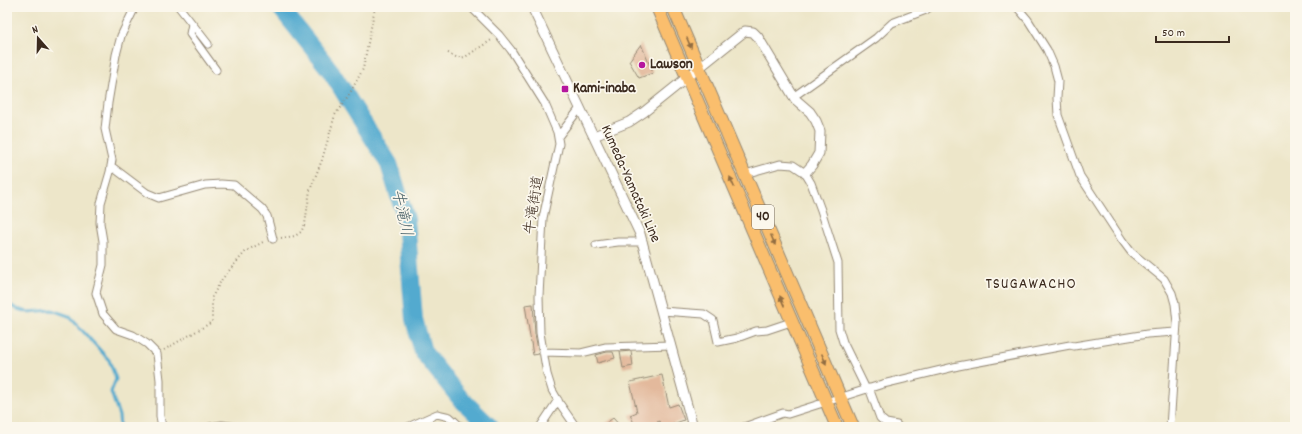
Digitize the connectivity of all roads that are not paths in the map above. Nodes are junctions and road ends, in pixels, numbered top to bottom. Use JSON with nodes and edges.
{"nodes":[{"id":1,"x":135,"y":7,"type":"edge"},
{"id":2,"x":179,"y":7,"type":"edge"},
{"id":3,"x":471,"y":7,"type":"edge"},
{"id":4,"x":532,"y":7,"type":"edge"},
{"id":5,"x":657,"y":7,"type":"edge"},
{"id":6,"x":673,"y":7,"type":"edge"},
{"id":7,"x":930,"y":7,"type":"edge"},
{"id":8,"x":1017,"y":7,"type":"edge"},
{"id":9,"x":192,"y":24,"type":"junction"},
{"id":10,"x":208,"y":44,"type":"dead end"},
{"id":11,"x":699,"y":67,"type":"junction"},
{"id":12,"x":216,"y":70,"type":"dead end"},
{"id":13,"x":687,"y":76,"type":"junction"},
{"id":14,"x":793,"y":97,"type":"junction"},
{"id":15,"x":580,"y":108,"type":"junction"},
{"id":16,"x":594,"y":136,"type":"junction"},
{"id":17,"x":558,"y":137,"type":"junction"},
{"id":18,"x":111,"y":166,"type":"junction"},
{"id":19,"x":805,"y":173,"type":"junction"},
{"id":20,"x":745,"y":174,"type":"junction"},
{"id":21,"x":273,"y":239,"type":"road end"},
{"id":22,"x":643,"y":242,"type":"junction"},
{"id":23,"x":596,"y":245,"type":"dead end"},
{"id":24,"x":662,"y":311,"type":"junction"},
{"id":25,"x":791,"y":322,"type":"junction"},
{"id":26,"x":1176,"y":332,"type":"junction"},
{"id":27,"x":671,"y":345,"type":"junction"},
{"id":28,"x":543,"y":352,"type":"junction"},
{"id":29,"x":868,"y":389,"type":"junction"},
{"id":30,"x":840,"y":397,"type":"junction"},
{"id":31,"x":558,"y":400,"type":"junction"},
{"id":32,"x":826,"y":402,"type":"junction"},
{"id":33,"x":162,"y":427,"type":"edge"},
{"id":34,"x":210,"y":427,"type":"edge"},
{"id":35,"x":237,"y":427,"type":"edge"},
{"id":36,"x":408,"y":427,"type":"edge"},
{"id":37,"x":461,"y":427,"type":"edge"},
{"id":38,"x":540,"y":427,"type":"edge"},
{"id":39,"x":576,"y":427,"type":"edge"},
{"id":40,"x":693,"y":427,"type":"edge"},
{"id":41,"x":744,"y":427,"type":"edge"},
{"id":42,"x":837,"y":427,"type":"edge"},
{"id":43,"x":853,"y":427,"type":"edge"},
{"id":44,"x":898,"y":427,"type":"edge"},
{"id":45,"x":1170,"y":427,"type":"edge"}],
"edges":[{"from":1,"to":18,"type":"street"},
{"from":2,"to":9,"type":"street"},
{"from":3,"to":17,"type":"street","name":"牛滝街道"},
{"from":4,"to":15,"type":"street","name":"Kumeda-Yamataki Line"},
{"from":5,"to":13,"type":"main road","number":"40"},
{"from":6,"to":11,"type":"main road","number":"40","one_way":true},
{"from":7,"to":14,"type":"street"},
{"from":8,"to":26,"type":"street"},
{"from":9,"to":10,"type":"street"},
{"from":9,"to":12,"type":"street"},
{"from":11,"to":13,"type":"street"},
{"from":11,"to":14,"type":"street"},
{"from":11,"to":20,"type":"main road","number":"40"},
{"from":13,"to":16,"type":"street"},
{"from":25,"to":13,"type":"main road","number":"40","one_way":true},
{"from":14,"to":19,"type":"street"},
{"from":15,"to":16,"type":"street","name":"Kumeda-Yamataki Line"},
{"from":15,"to":17,"type":"street"},
{"from":16,"to":22,"type":"street","name":"Kumeda-Yamataki Line"},
{"from":17,"to":28,"type":"street","name":"牛滝街道"},
{"from":18,"to":21,"type":"street"},
{"from":18,"to":33,"type":"street"},
{"from":19,"to":20,"type":"street"},
{"from":19,"to":29,"type":"street"},
{"from":20,"to":30,"type":"main road","number":"40","one_way":true},
{"from":22,"to":23,"type":"street"},
{"from":22,"to":24,"type":"street","name":"Kumeda-Yamataki Line"},
{"from":24,"to":25,"type":"street"},
{"from":24,"to":27,"type":"street","name":"Kumeda-Yamataki Line"},
{"from":25,"to":32,"type":"main road","number":"40"},
{"from":26,"to":29,"type":"street"},
{"from":26,"to":45,"type":"street"},
{"from":27,"to":28,"type":"street"},
{"from":27,"to":40,"type":"street","name":"Kumeda-Yamataki Line"},
{"from":28,"to":31,"type":"street","name":"牛滝街道"},
{"from":29,"to":30,"type":"street"},
{"from":29,"to":44,"type":"street"},
{"from":30,"to":32,"type":"street"},
{"from":30,"to":43,"type":"main road","number":"40"},
{"from":31,"to":38,"type":"street"},
{"from":31,"to":39,"type":"street","name":"牛滝街道"},
{"from":32,"to":41,"type":"street"},
{"from":32,"to":42,"type":"main road","number":"40"},
{"from":34,"to":35,"type":"street"},
{"from":36,"to":37,"type":"street"}]}
